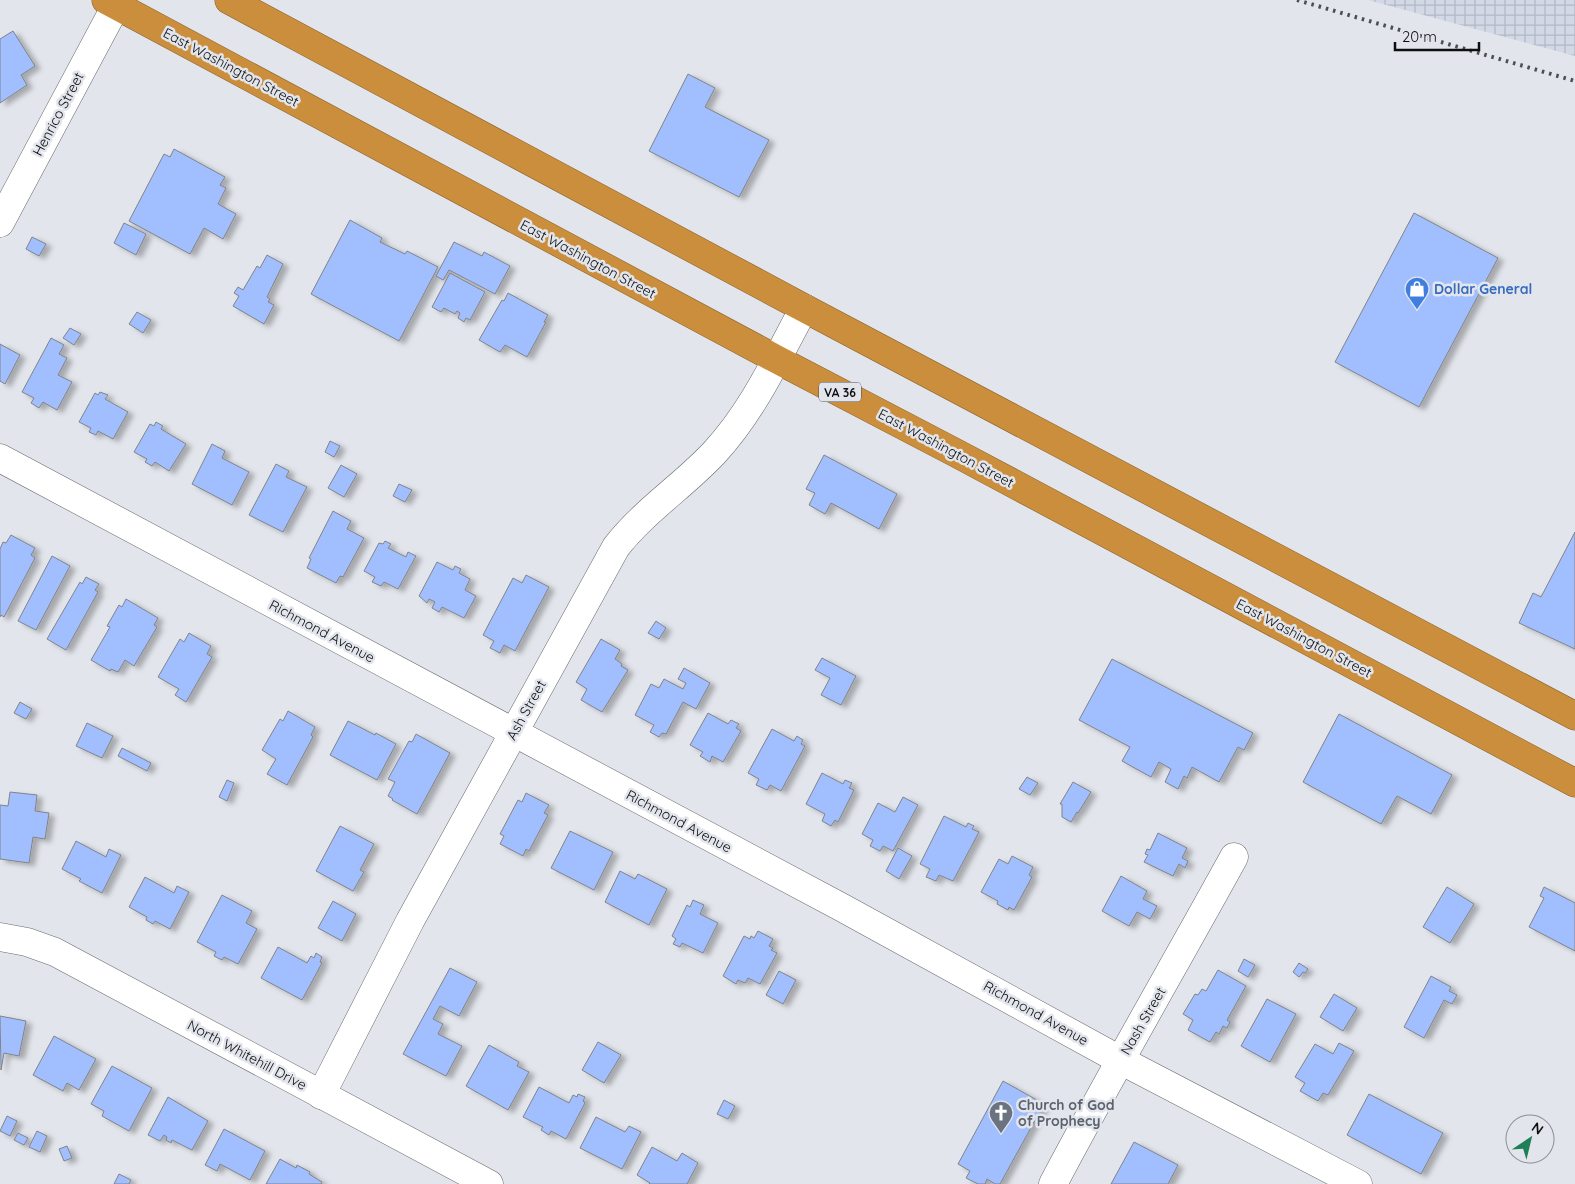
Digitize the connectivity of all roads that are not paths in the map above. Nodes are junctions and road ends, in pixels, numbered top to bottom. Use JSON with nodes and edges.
{"nodes":[{"id":1,"x":229,"y":0,"type":"edge"},
{"id":2,"x":114,"y":2,"type":"edge"},
{"id":3,"x":0,"y":223,"type":"edge"},
{"id":4,"x":804,"y":308,"type":"junction"},
{"id":5,"x":776,"y":359,"type":"junction"},
{"id":6,"x":0,"y":458,"type":"edge"},
{"id":7,"x":1575,"y":716,"type":"edge"},
{"id":8,"x":513,"y":733,"type":"junction"},
{"id":9,"x":1575,"y":783,"type":"edge"},
{"id":10,"x":1234,"y":858,"type":"dead end"},
{"id":11,"x":0,"y":937,"type":"edge"},
{"id":12,"x":1120,"y":1060,"type":"junction"},
{"id":13,"x":321,"y":1095,"type":"junction"},
{"id":14,"x":489,"y":1184,"type":"edge"},
{"id":15,"x":1053,"y":1184,"type":"edge"},
{"id":16,"x":1358,"y":1184,"type":"edge"}],
"edges":[{"from":1,"to":4,"type":"highway"},
{"from":2,"to":3,"type":"street","name":"Henrico Street"},
{"from":2,"to":5,"type":"highway","name":"East Washington Street","number":"VA 36"},
{"from":4,"to":5,"type":"street","name":"Ash Street"},
{"from":4,"to":7,"type":"highway"},
{"from":5,"to":8,"type":"street","name":"Ash Street"},
{"from":5,"to":9,"type":"highway","name":"East Washington Street","number":"VA 36"},
{"from":6,"to":8,"type":"street","name":"Richmond Avenue"},
{"from":8,"to":12,"type":"street","name":"Richmond Avenue"},
{"from":8,"to":13,"type":"street","name":"Ash Street"},
{"from":10,"to":12,"type":"street","name":"Nash Street"},
{"from":11,"to":13,"type":"street","name":"North Whitehill Drive"},
{"from":12,"to":15,"type":"street","name":"Nash Street"},
{"from":12,"to":16,"type":"street","name":"Richmond Avenue"},
{"from":13,"to":14,"type":"street","name":"North Whitehill Drive"}]}
